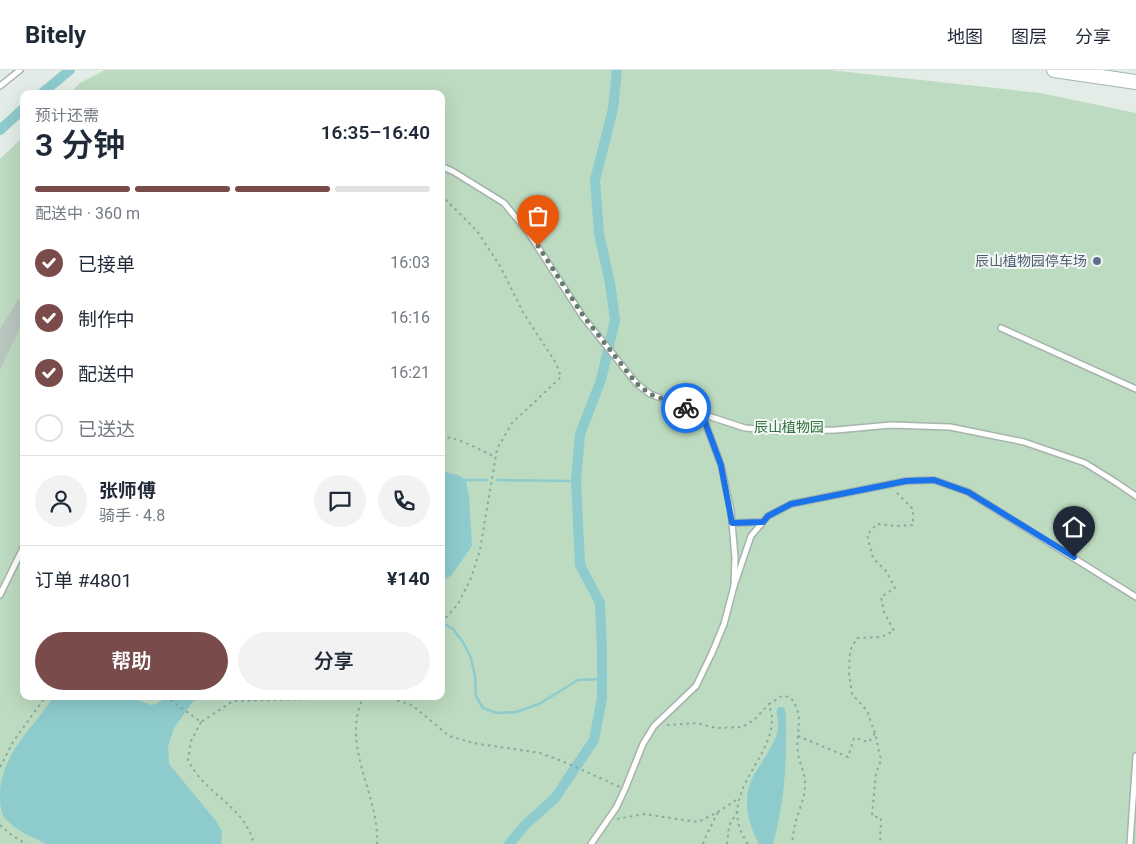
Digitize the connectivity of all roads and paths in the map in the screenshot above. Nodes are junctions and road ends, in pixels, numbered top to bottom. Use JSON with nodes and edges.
{"nodes":[{"id":1,"x":20,"y":70,"type":"edge"},
{"id":2,"x":1054,"y":70,"type":"edge"},
{"id":3,"x":1136,"y":82,"type":"edge"},
{"id":4,"x":0,"y":86,"type":"edge"},
{"id":5,"x":445,"y":168,"type":"edge"},
{"id":6,"x":445,"y":199,"type":"edge"},
{"id":7,"x":1001,"y":328,"type":"dead end"},
{"id":8,"x":1136,"y":389,"type":"edge"},
{"id":9,"x":702,"y":414,"type":"junction"},
{"id":10,"x":445,"y":438,"type":"edge"},
{"id":11,"x":496,"y":457,"type":"junction"},
{"id":12,"x":888,"y":484,"type":"junction"},
{"id":13,"x":1136,"y":496,"type":"edge"},
{"id":14,"x":763,"y":522,"type":"junction"},
{"id":15,"x":732,"y":523,"type":"junction"},
{"id":16,"x":20,"y":554,"type":"edge"},
{"id":17,"x":734,"y":586,"type":"junction"},
{"id":18,"x":0,"y":595,"type":"edge"},
{"id":19,"x":1136,"y":597,"type":"edge"},
{"id":20,"x":445,"y":619,"type":"edge"},
{"id":21,"x":43,"y":700,"type":"edge"},
{"id":22,"x":170,"y":700,"type":"edge"},
{"id":23,"x":266,"y":700,"type":"edge"},
{"id":24,"x":362,"y":700,"type":"edge"},
{"id":25,"x":395,"y":700,"type":"edge"},
{"id":26,"x":769,"y":704,"type":"junction"},
{"id":27,"x":201,"y":722,"type":"junction"},
{"id":28,"x":654,"y":726,"type":"junction"},
{"id":29,"x":875,"y":733,"type":"junction"},
{"id":30,"x":798,"y":736,"type":"junction"},
{"id":31,"x":1136,"y":756,"type":"edge"},
{"id":32,"x":0,"y":767,"type":"edge"},
{"id":33,"x":625,"y":789,"type":"junction"},
{"id":34,"x":739,"y":798,"type":"junction"},
{"id":35,"x":739,"y":808,"type":"junction"},
{"id":36,"x":718,"y":812,"type":"junction"},
{"id":37,"x":608,"y":821,"type":"junction"},
{"id":38,"x":0,"y":826,"type":"edge"},
{"id":39,"x":27,"y":844,"type":"edge"},
{"id":40,"x":254,"y":844,"type":"edge"},
{"id":41,"x":377,"y":844,"type":"edge"},
{"id":42,"x":591,"y":844,"type":"edge"},
{"id":43,"x":703,"y":844,"type":"edge"},
{"id":44,"x":727,"y":844,"type":"edge"},
{"id":45,"x":748,"y":844,"type":"edge"},
{"id":46,"x":792,"y":844,"type":"edge"},
{"id":47,"x":880,"y":844,"type":"edge"},
{"id":48,"x":1130,"y":844,"type":"edge"}],
"edges":[{"from":1,"to":4,"type":"lane"},
{"from":2,"to":3,"type":"main road"},
{"from":5,"to":9,"type":"lane"},
{"from":6,"to":11,"type":"path"},
{"from":7,"to":8,"type":"lane"},
{"from":9,"to":13,"type":"lane"},
{"from":9,"to":15,"type":"lane"},
{"from":10,"to":11,"type":"path"},
{"from":11,"to":20,"type":"path"},
{"from":12,"to":14,"type":"lane"},
{"from":12,"to":19,"type":"lane"},
{"from":12,"to":29,"type":"path"},
{"from":14,"to":15,"type":"lane"},
{"from":14,"to":17,"type":"lane"},
{"from":15,"to":17,"type":"lane"},
{"from":16,"to":18,"type":"lane"},
{"from":17,"to":28,"type":"lane"},
{"from":21,"to":32,"type":"path"},
{"from":22,"to":27,"type":"path"},
{"from":23,"to":27,"type":"path"},
{"from":24,"to":41,"type":"path"},
{"from":25,"to":33,"type":"path"},
{"from":26,"to":28,"type":"path"},
{"from":26,"to":30,"type":"path"},
{"from":26,"to":34,"type":"path"},
{"from":27,"to":40,"type":"path"},
{"from":28,"to":33,"type":"lane"},
{"from":29,"to":30,"type":"path"},
{"from":29,"to":47,"type":"path"},
{"from":30,"to":46,"type":"path"},
{"from":31,"to":48,"type":"lane"},
{"from":33,"to":37,"type":"lane"},
{"from":34,"to":35,"type":"path"},
{"from":34,"to":36,"type":"path"},
{"from":35,"to":44,"type":"path"},
{"from":35,"to":45,"type":"path"},
{"from":36,"to":37,"type":"path"},
{"from":36,"to":43,"type":"path"},
{"from":37,"to":42,"type":"lane"},
{"from":38,"to":39,"type":"path"}]}
